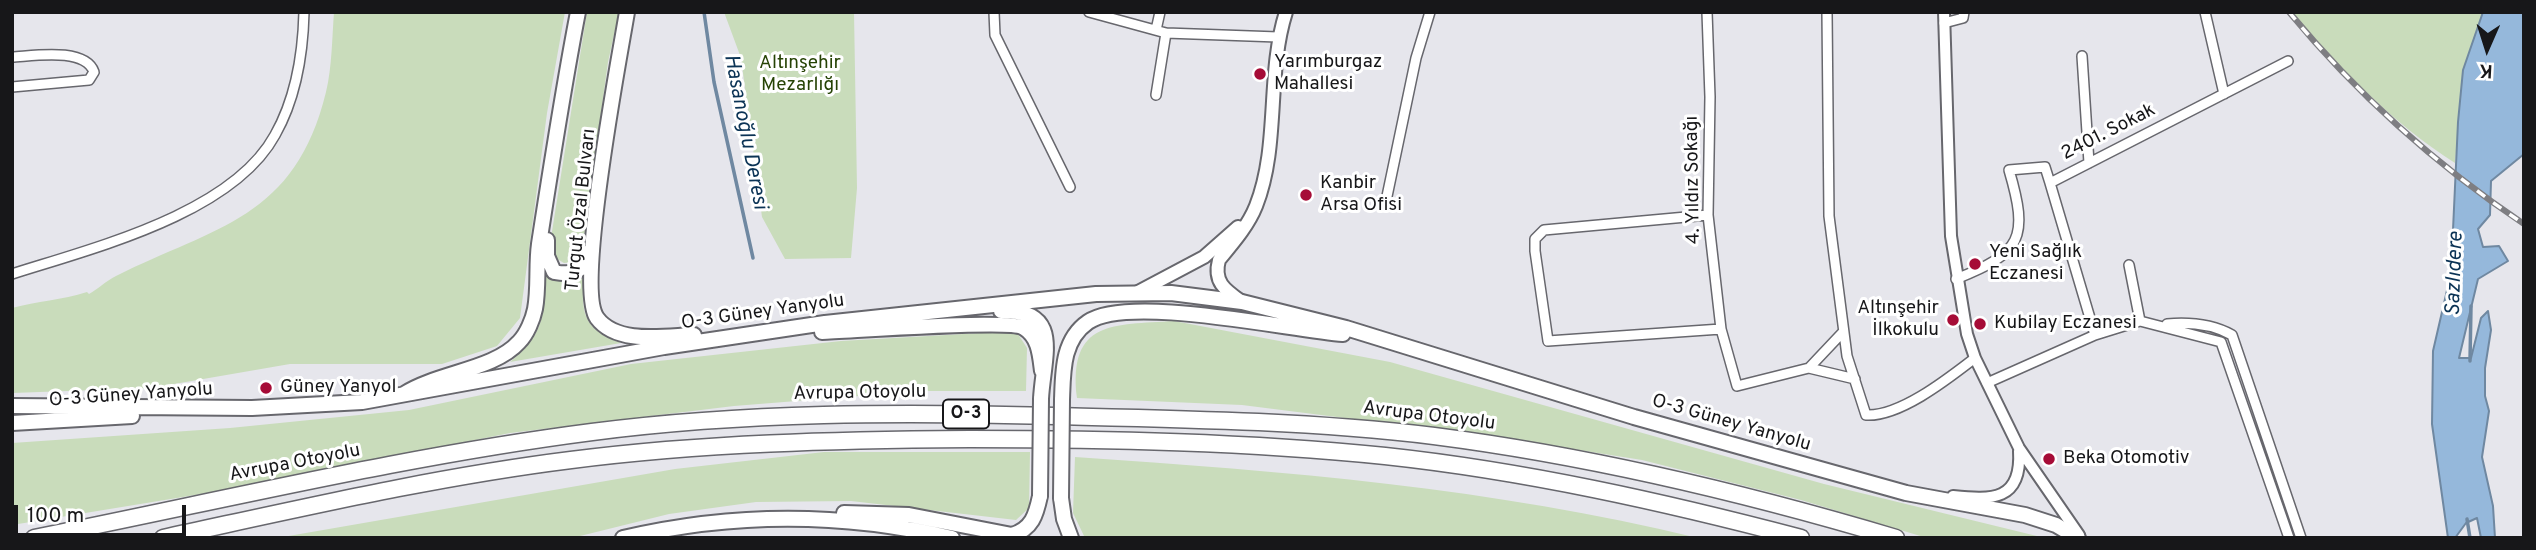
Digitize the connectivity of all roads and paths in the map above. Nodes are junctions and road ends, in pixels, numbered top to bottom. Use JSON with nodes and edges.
{"nodes":[{"id":1,"x":304,"y":12,"type":"edge"},
{"id":2,"x":578,"y":12,"type":"edge"},
{"id":3,"x":627,"y":12,"type":"edge"},
{"id":4,"x":994,"y":12,"type":"edge"},
{"id":5,"x":1089,"y":12,"type":"edge"},
{"id":6,"x":1160,"y":12,"type":"edge"},
{"id":7,"x":1286,"y":12,"type":"edge"},
{"id":8,"x":1430,"y":12,"type":"edge"},
{"id":9,"x":1707,"y":12,"type":"edge"},
{"id":10,"x":1827,"y":12,"type":"edge"},
{"id":11,"x":1964,"y":12,"type":"edge"},
{"id":12,"x":2205,"y":12,"type":"edge"},
{"id":13,"x":1944,"y":18,"type":"edge"},
{"id":14,"x":1156,"y":30,"type":"junction"},
{"id":15,"x":1166,"y":33,"type":"junction"},
{"id":16,"x":1278,"y":37,"type":"junction"},
{"id":17,"x":2082,"y":56,"type":"dead end"},
{"id":18,"x":12,"y":57,"type":"edge"},
{"id":19,"x":2288,"y":61,"type":"dead end"},
{"id":20,"x":12,"y":87,"type":"edge"},
{"id":21,"x":2224,"y":94,"type":"junction"},
{"id":22,"x":1156,"y":95,"type":"dead end"},
{"id":23,"x":2090,"y":163,"type":"junction"},
{"id":24,"x":552,"y":165,"type":"junction"},
{"id":25,"x":2050,"y":183,"type":"junction"},
{"id":26,"x":1070,"y":187,"type":"dead end"},
{"id":27,"x":1386,"y":201,"type":"dead end"},
{"id":28,"x":1255,"y":209,"type":"junction"},
{"id":29,"x":1708,"y":215,"type":"junction"},
{"id":30,"x":596,"y":220,"type":"junction"},
{"id":31,"x":2129,"y":265,"type":"dead end"},
{"id":32,"x":12,"y":274,"type":"edge"},
{"id":33,"x":1956,"y":279,"type":"junction"},
{"id":34,"x":1138,"y":292,"type":"junction"},
{"id":35,"x":1242,"y":302,"type":"junction"},
{"id":36,"x":2140,"y":321,"type":"junction"},
{"id":37,"x":825,"y":323,"type":"junction"},
{"id":38,"x":2162,"y":325,"type":"junction"},
{"id":39,"x":1721,"y":329,"type":"junction"},
{"id":40,"x":770,"y":332,"type":"junction"},
{"id":41,"x":1843,"y":332,"type":"junction"},
{"id":42,"x":2095,"y":335,"type":"junction"},
{"id":43,"x":1376,"y":337,"type":"junction"},
{"id":44,"x":1975,"y":358,"type":"junction"},
{"id":45,"x":1809,"y":368,"type":"junction"},
{"id":46,"x":1042,"y":371,"type":"junction"},
{"id":47,"x":1854,"y":379,"type":"junction"},
{"id":48,"x":1987,"y":383,"type":"junction"},
{"id":49,"x":397,"y":398,"type":"junction"},
{"id":50,"x":12,"y":406,"type":"edge"},
{"id":51,"x":252,"y":408,"type":"junction"},
{"id":52,"x":12,"y":423,"type":"edge"},
{"id":53,"x":2018,"y":448,"type":"junction"},
{"id":54,"x":1906,"y":493,"type":"junction"},
{"id":55,"x":791,"y":516,"type":"junction"},
{"id":56,"x":34,"y":538,"type":"edge"},
{"id":57,"x":163,"y":538,"type":"edge"},
{"id":58,"x":623,"y":538,"type":"edge"},
{"id":59,"x":952,"y":538,"type":"edge"},
{"id":60,"x":1070,"y":538,"type":"edge"},
{"id":61,"x":1801,"y":538,"type":"edge"},
{"id":62,"x":1896,"y":538,"type":"edge"},
{"id":63,"x":2079,"y":538,"type":"edge"},
{"id":64,"x":2289,"y":538,"type":"edge"},
{"id":65,"x":2301,"y":538,"type":"edge"}],
"edges":[{"from":1,"to":32,"type":"street"},
{"from":2,"to":24,"type":"main road","name":"Turgut Özal Bulvarı"},
{"from":3,"to":30,"type":"main road","name":"Turgut Özal Bulvarı"},
{"from":4,"to":26,"type":"street"},
{"from":5,"to":14,"type":"street"},
{"from":6,"to":14,"type":"street"},
{"from":7,"to":16,"type":"main road"},
{"from":8,"to":27,"type":"street"},
{"from":9,"to":29,"type":"street","name":"4. Yıldız Sokağı"},
{"from":10,"to":41,"type":"street"},
{"from":11,"to":13,"type":"street"},
{"from":12,"to":21,"type":"street"},
{"from":13,"to":33,"type":"street"},
{"from":14,"to":15,"type":"street"},
{"from":15,"to":16,"type":"street"},
{"from":15,"to":22,"type":"street"},
{"from":16,"to":28,"type":"main road"},
{"from":17,"to":23,"type":"street"},
{"from":18,"to":20,"type":"street"},
{"from":19,"to":21,"type":"street","name":"2401. Sokak"},
{"from":21,"to":23,"type":"street","name":"2401. Sokak"},
{"from":23,"to":25,"type":"street","name":"2401. Sokak"},
{"from":24,"to":30,"type":"main road"},
{"from":24,"to":49,"type":"main road","name":"Turgut Özal Bulvarı"},
{"from":25,"to":33,"type":"street"},
{"from":25,"to":42,"type":"street","name":"2401. Sokak"},
{"from":28,"to":34,"type":"main road"},
{"from":28,"to":35,"type":"main road"},
{"from":29,"to":39,"type":"street","name":"4. Yıldız Sokağı"},
{"from":29,"to":39,"type":"street"},
{"from":30,"to":40,"type":"main road","name":"Turgut Özal Bulvarı"},
{"from":31,"to":36,"type":"street"},
{"from":33,"to":44,"type":"street"},
{"from":34,"to":35,"type":"main road","name":"O-3 Güney Yanyolu"},
{"from":34,"to":37,"type":"main road","name":"O-3 Güney Yanyolu"},
{"from":35,"to":43,"type":"main road","name":"O-3 Güney Yanyolu"},
{"from":36,"to":38,"type":"street"},
{"from":36,"to":42,"type":"street"},
{"from":37,"to":40,"type":"main road","name":"O-3 Güney Yanyolu"},
{"from":37,"to":46,"type":"main road"},
{"from":38,"to":64,"type":"street"},
{"from":38,"to":65,"type":"street"},
{"from":39,"to":45,"type":"street","name":"4. Yıldız Sokağı"},
{"from":40,"to":46,"type":"main road"},
{"from":40,"to":49,"type":"main road","name":"O-3 Güney Yanyolu"},
{"from":41,"to":45,"type":"street"},
{"from":41,"to":47,"type":"street"},
{"from":42,"to":48,"type":"street"},
{"from":43,"to":54,"type":"main road","name":"O-3 Güney Yanyolu"},
{"from":43,"to":60,"type":"main road","bridge":true},
{"from":44,"to":47,"type":"street"},
{"from":44,"to":48,"type":"street"},
{"from":45,"to":47,"type":"street"},
{"from":46,"to":55,"type":"main road","bridge":true},
{"from":48,"to":53,"type":"street"},
{"from":49,"to":51,"type":"main road","name":"O-3 Güney Yanyolu"},
{"from":50,"to":51,"type":"main road"},
{"from":51,"to":52,"type":"main road","name":"O-3 Güney Yanyolu"},
{"from":53,"to":54,"type":"street"},
{"from":53,"to":63,"type":"street"},
{"from":54,"to":63,"type":"main road","name":"O-3 Güney Yanyolu"},
{"from":55,"to":58,"type":"main road"},
{"from":55,"to":59,"type":"main road"},
{"from":56,"to":62,"type":"highway","name":"Avrupa Otoyolu","number":"O-3"},
{"from":57,"to":61,"type":"highway","number":"O-3"}]}
